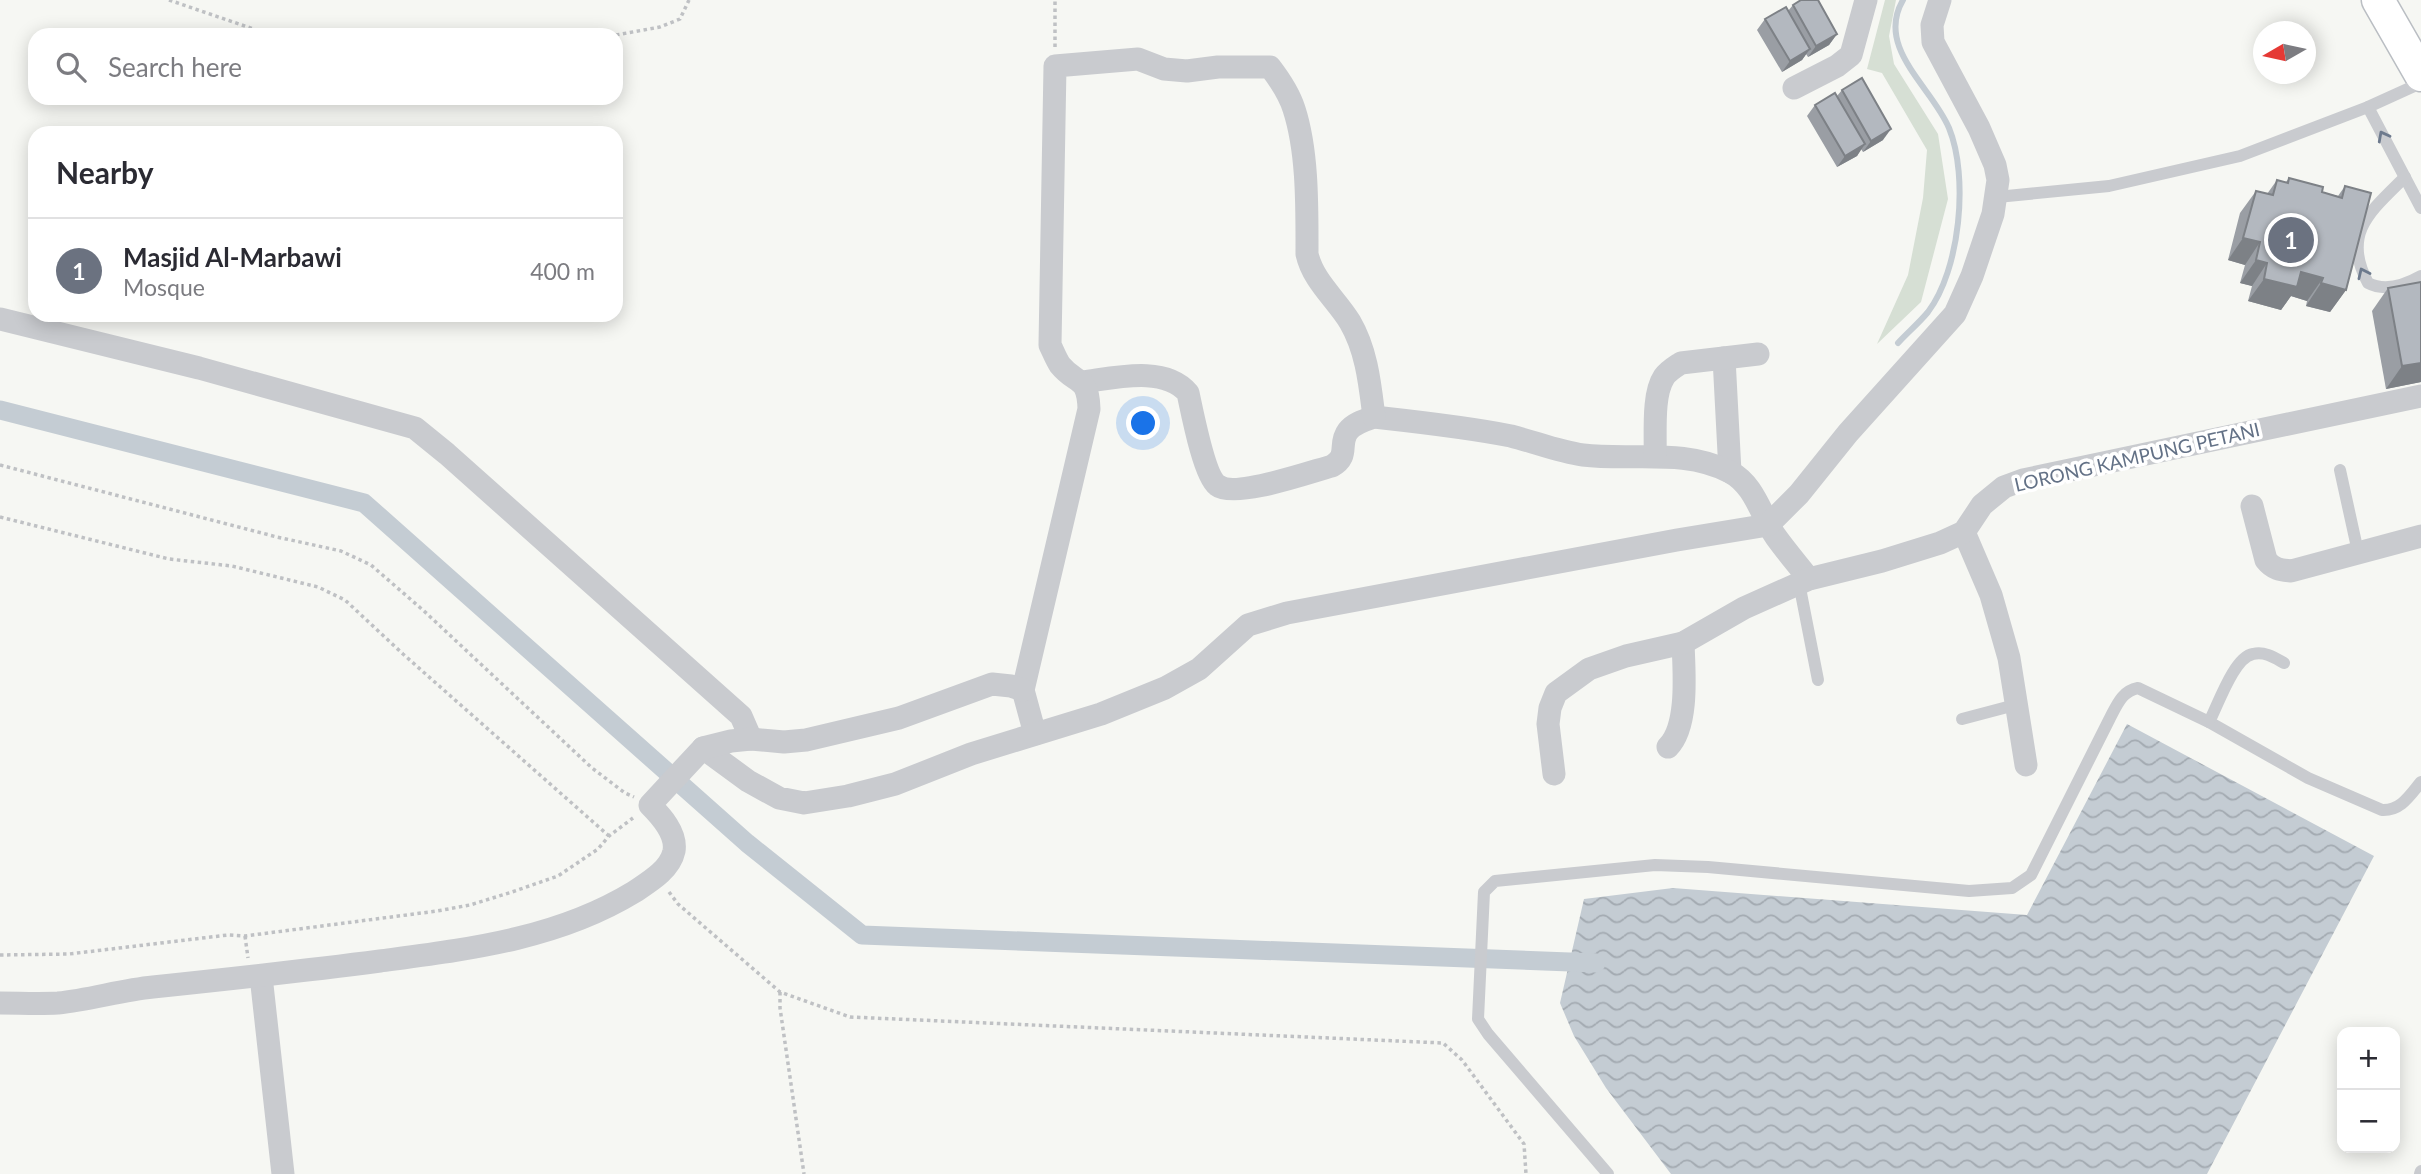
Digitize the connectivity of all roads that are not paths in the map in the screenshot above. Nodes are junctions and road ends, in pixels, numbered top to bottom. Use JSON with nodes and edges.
{"nodes":[{"id":1,"x":1940,"y":0,"type":"edge"},
{"id":2,"x":2378,"y":0,"type":"edge"},
{"id":3,"x":1864,"y":1,"type":"edge"},
{"id":4,"x":2421,"y":75,"type":"edge"},
{"id":5,"x":2421,"y":83,"type":"edge"},
{"id":6,"x":1794,"y":88,"type":"dead end"},
{"id":7,"x":2368,"y":107,"type":"junction"},
{"id":8,"x":2405,"y":177,"type":"junction"},
{"id":9,"x":1997,"y":197,"type":"junction"},
{"id":10,"x":2421,"y":208,"type":"edge"},
{"id":11,"x":2421,"y":276,"type":"edge"},
{"id":12,"x":0,"y":319,"type":"edge"},
{"id":13,"x":1758,"y":354,"type":"dead end"},
{"id":14,"x":1724,"y":358,"type":"junction"},
{"id":15,"x":1083,"y":382,"type":"junction"},
{"id":16,"x":2421,"y":396,"type":"edge"},
{"id":17,"x":1374,"y":417,"type":"junction"},
{"id":18,"x":1655,"y":456,"type":"junction"},
{"id":19,"x":2340,"y":470,"type":"dead end"},
{"id":20,"x":1730,"y":472,"type":"junction"},
{"id":21,"x":2252,"y":506,"type":"dead end"},
{"id":22,"x":1768,"y":526,"type":"junction"},
{"id":23,"x":1964,"y":532,"type":"junction"},
{"id":24,"x":2421,"y":536,"type":"edge"},
{"id":25,"x":2358,"y":552,"type":"junction"},
{"id":26,"x":1804,"y":581,"type":"junction"},
{"id":27,"x":1684,"y":643,"type":"junction"},
{"id":28,"x":2284,"y":663,"type":"dead end"},
{"id":29,"x":1818,"y":680,"type":"dead end"},
{"id":30,"x":1023,"y":690,"type":"junction"},
{"id":31,"x":2015,"y":705,"type":"junction"},
{"id":32,"x":1962,"y":719,"type":"dead end"},
{"id":33,"x":2209,"y":722,"type":"junction"},
{"id":34,"x":1035,"y":734,"type":"junction"},
{"id":35,"x":751,"y":739,"type":"junction"},
{"id":36,"x":1668,"y":747,"type":"dead end"},
{"id":37,"x":699,"y":752,"type":"junction"},
{"id":38,"x":2026,"y":765,"type":"dead end"},
{"id":39,"x":1554,"y":774,"type":"dead end"},
{"id":40,"x":2421,"y":782,"type":"edge"},
{"id":41,"x":261,"y":976,"type":"junction"},
{"id":42,"x":0,"y":1003,"type":"edge"},
{"id":43,"x":283,"y":1174,"type":"edge"},
{"id":44,"x":1608,"y":1174,"type":"edge"}],
"edges":[{"from":1,"to":9,"type":"street"},
{"from":2,"to":4,"type":"main road"},
{"from":3,"to":6,"type":"street"},
{"from":5,"to":7,"type":"lane"},
{"from":8,"to":7,"type":"lane","one_way":true},
{"from":7,"to":9,"type":"lane"},
{"from":8,"to":10,"type":"lane"},
{"from":11,"to":8,"type":"lane","one_way":true},
{"from":9,"to":22,"type":"street"},
{"from":12,"to":35,"type":"street"},
{"from":13,"to":14,"type":"street"},
{"from":14,"to":18,"type":"street"},
{"from":14,"to":20,"type":"street"},
{"from":15,"to":17,"type":"street"},
{"from":15,"to":17,"type":"street"},
{"from":15,"to":30,"type":"street"},
{"from":16,"to":23,"type":"street","name":"LORONG KAMPUNG PETANI"},
{"from":17,"to":18,"type":"street"},
{"from":18,"to":20,"type":"street"},
{"from":19,"to":25,"type":"lane"},
{"from":20,"to":22,"type":"street"},
{"from":21,"to":25,"type":"street"},
{"from":22,"to":26,"type":"street"},
{"from":22,"to":34,"type":"street"},
{"from":23,"to":26,"type":"street"},
{"from":23,"to":31,"type":"street"},
{"from":24,"to":25,"type":"street"},
{"from":26,"to":27,"type":"street"},
{"from":26,"to":29,"type":"lane"},
{"from":27,"to":36,"type":"street"},
{"from":27,"to":39,"type":"street"},
{"from":28,"to":33,"type":"lane"},
{"from":30,"to":34,"type":"street"},
{"from":30,"to":35,"type":"street"},
{"from":31,"to":32,"type":"lane"},
{"from":31,"to":38,"type":"street"},
{"from":33,"to":40,"type":"lane"},
{"from":33,"to":44,"type":"lane"},
{"from":34,"to":37,"type":"street"},
{"from":35,"to":37,"type":"street"},
{"from":37,"to":41,"type":"street"},
{"from":41,"to":42,"type":"street"},
{"from":41,"to":43,"type":"street"}]}
